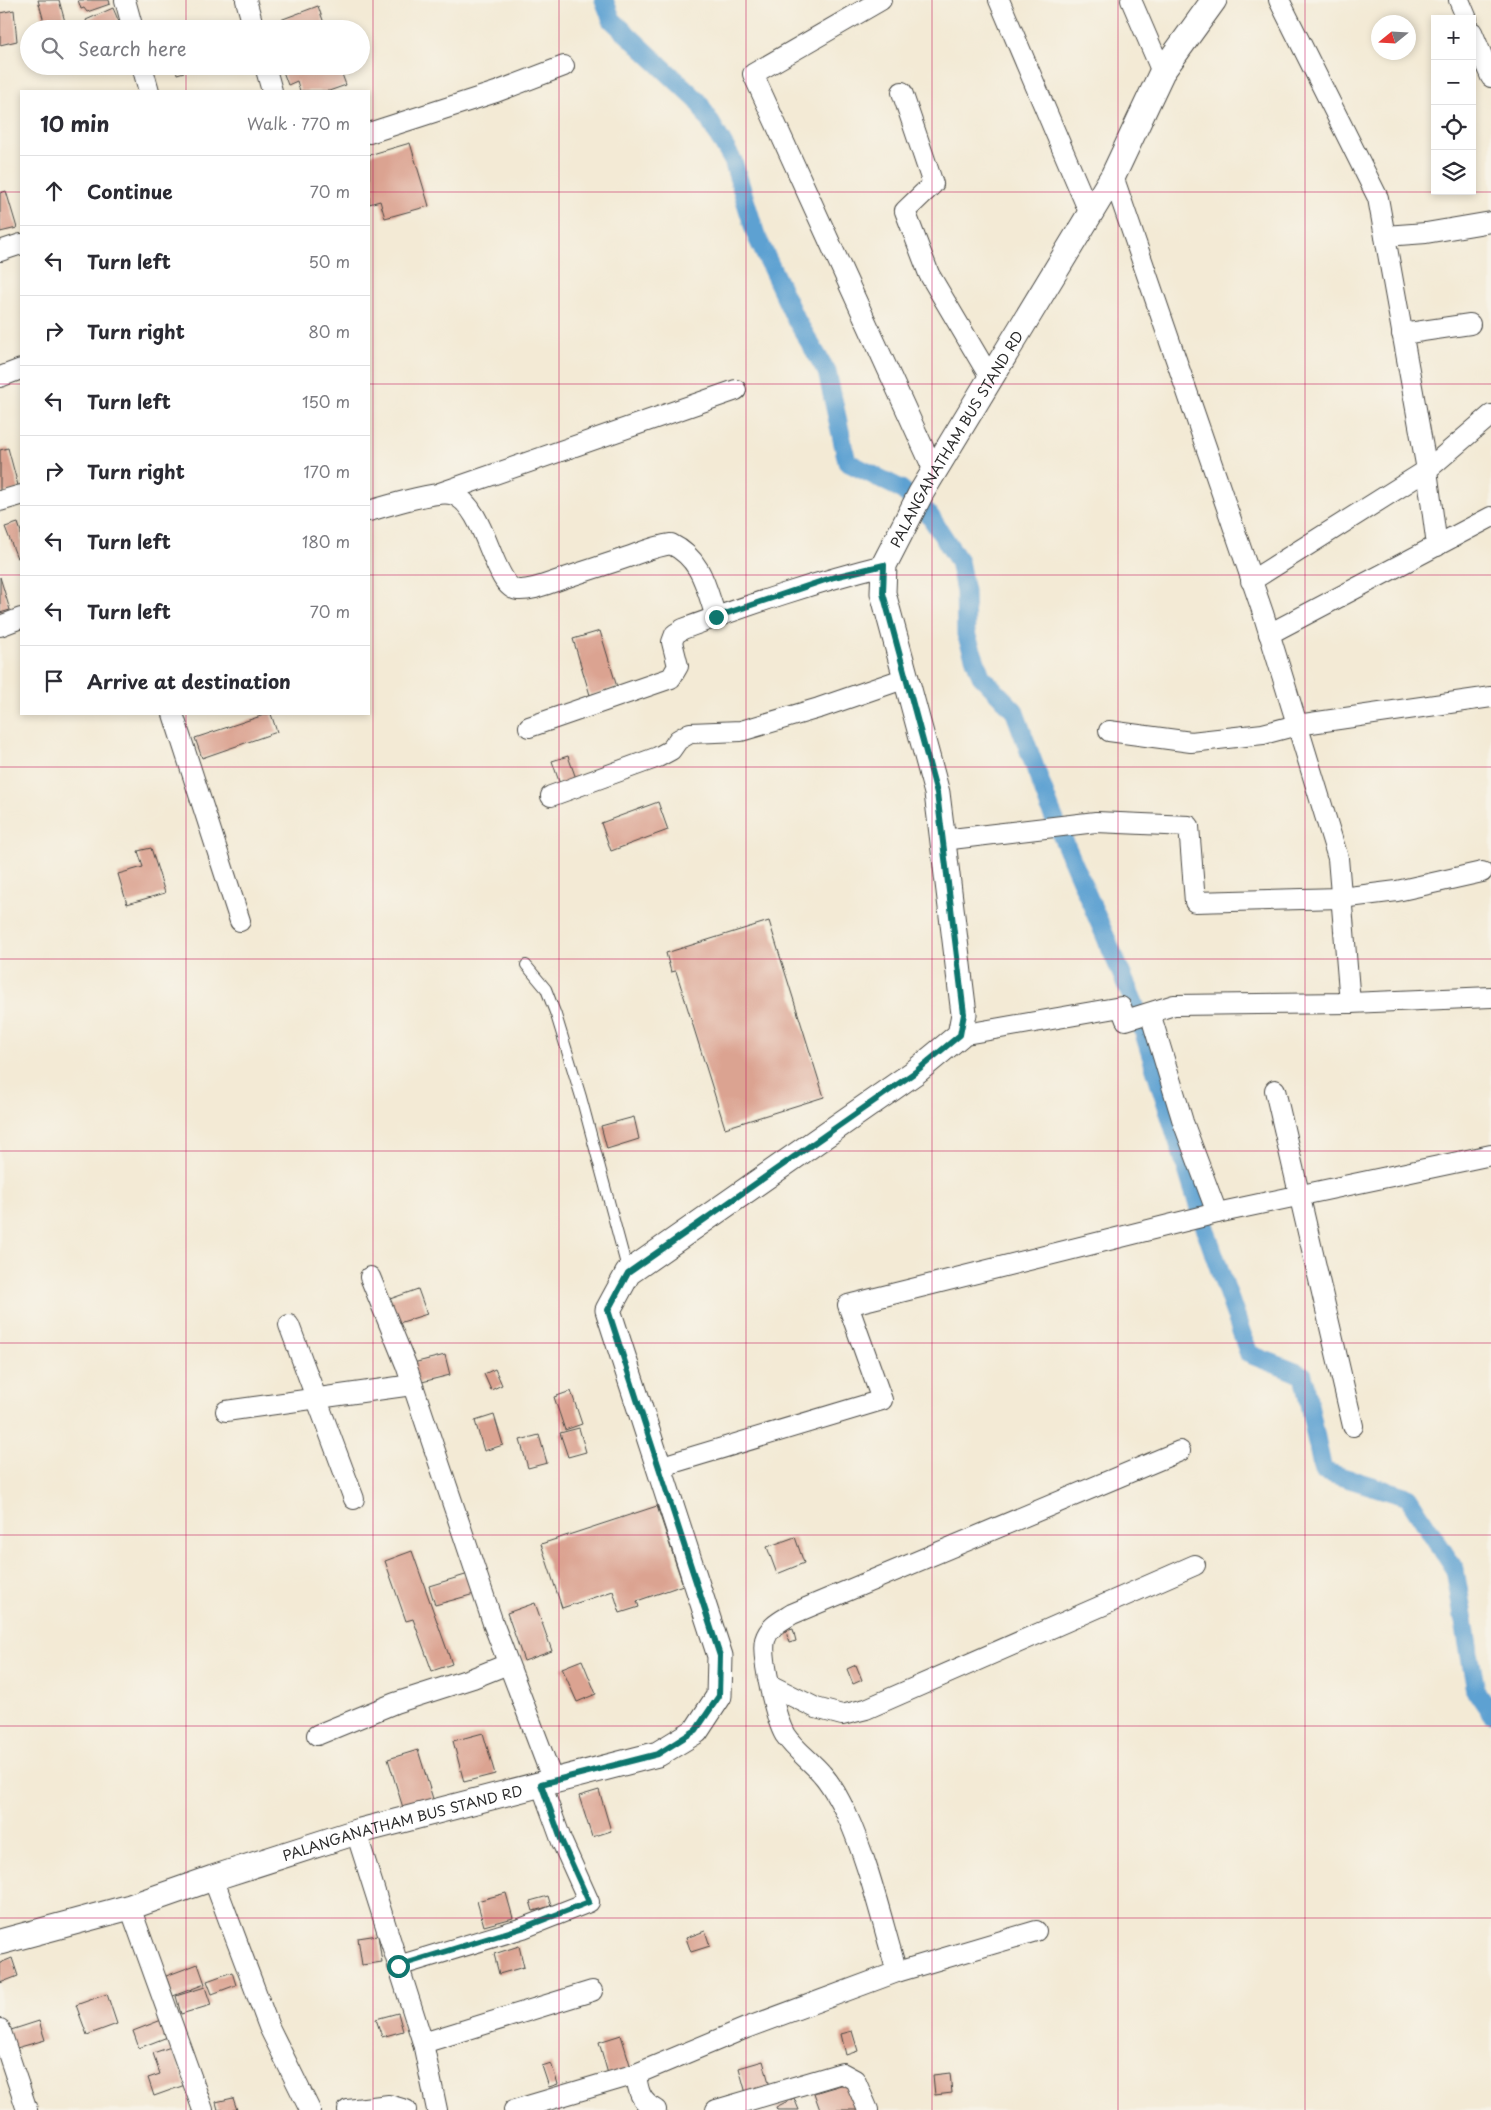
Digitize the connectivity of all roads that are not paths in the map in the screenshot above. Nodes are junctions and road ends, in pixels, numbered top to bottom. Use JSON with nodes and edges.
{"nodes":[{"id":1,"x":125,"y":0,"type":"edge"},
{"id":2,"x":246,"y":0,"type":"edge"},
{"id":3,"x":881,"y":0,"type":"edge"},
{"id":4,"x":999,"y":0,"type":"edge"},
{"id":5,"x":1131,"y":0,"type":"edge"},
{"id":6,"x":1214,"y":0,"type":"edge"},
{"id":7,"x":1279,"y":0,"type":"edge"},
{"id":8,"x":1459,"y":0,"type":"edge"},
{"id":9,"x":1465,"y":15,"type":"edge"},
{"id":10,"x":131,"y":20,"type":"edge"},
{"id":11,"x":252,"y":20,"type":"edge"},
{"id":12,"x":1476,"y":41,"type":"edge"},
{"id":13,"x":564,"y":66,"type":"dead end"},
{"id":14,"x":1162,"y":72,"type":"junction"},
{"id":15,"x":145,"y":75,"type":"edge"},
{"id":16,"x":268,"y":75,"type":"edge"},
{"id":17,"x":1491,"y":77,"type":"edge"},
{"id":18,"x":149,"y":90,"type":"edge"},
{"id":19,"x":272,"y":90,"type":"edge"},
{"id":20,"x":902,"y":92,"type":"dead end"},
{"id":21,"x":370,"y":133,"type":"edge"},
{"id":22,"x":1113,"y":176,"type":"junction"},
{"id":23,"x":1090,"y":214,"type":"junction"},
{"id":24,"x":1491,"y":222,"type":"edge"},
{"id":25,"x":1385,"y":236,"type":"junction"},
{"id":26,"x":20,"y":244,"type":"edge"},
{"id":27,"x":0,"y":251,"type":"edge"},
{"id":28,"x":1470,"y":324,"type":"dead end"},
{"id":29,"x":1402,"y":334,"type":"junction"},
{"id":30,"x":20,"y":369,"type":"edge"},
{"id":31,"x":0,"y":377,"type":"edge"},
{"id":32,"x":991,"y":379,"type":"junction"},
{"id":33,"x":736,"y":390,"type":"dead end"},
{"id":34,"x":1491,"y":415,"type":"edge"},
{"id":35,"x":1427,"y":470,"type":"junction"},
{"id":36,"x":934,"y":471,"type":"junction"},
{"id":37,"x":438,"y":494,"type":"junction"},
{"id":38,"x":20,"y":495,"type":"edge"},
{"id":39,"x":0,"y":502,"type":"edge"},
{"id":40,"x":370,"y":511,"type":"edge"},
{"id":41,"x":1491,"y":517,"type":"edge"},
{"id":42,"x":1437,"y":546,"type":"junction"},
{"id":43,"x":884,"y":565,"type":"junction"},
{"id":44,"x":1251,"y":581,"type":"junction"},
{"id":45,"x":716,"y":617,"type":"junction"},
{"id":46,"x":20,"y":618,"type":"edge"},
{"id":47,"x":0,"y":626,"type":"edge"},
{"id":48,"x":1269,"y":634,"type":"junction"},
{"id":49,"x":906,"y":678,"type":"junction"},
{"id":50,"x":1491,"y":697,"type":"edge"},
{"id":51,"x":173,"y":715,"type":"edge"},
{"id":52,"x":1297,"y":725,"type":"junction"},
{"id":53,"x":529,"y":727,"type":"dead end"},
{"id":54,"x":1109,"y":731,"type":"dead end"},
{"id":55,"x":551,"y":796,"type":"dead end"},
{"id":56,"x":943,"y":840,"type":"junction"},
{"id":57,"x":1482,"y":872,"type":"dead end"},
{"id":58,"x":1341,"y":898,"type":"junction"},
{"id":59,"x":240,"y":921,"type":"dead end"},
{"id":60,"x":526,"y":965,"type":"dead end"},
{"id":61,"x":1491,"y":997,"type":"edge"},
{"id":62,"x":1350,"y":1004,"type":"junction"},
{"id":63,"x":1150,"y":1013,"type":"junction"},
{"id":64,"x":960,"y":1035,"type":"junction"},
{"id":65,"x":1275,"y":1090,"type":"dead end"},
{"id":66,"x":1491,"y":1155,"type":"edge"},
{"id":67,"x":1300,"y":1196,"type":"junction"},
{"id":68,"x":1217,"y":1213,"type":"junction"},
{"id":69,"x":628,"y":1273,"type":"junction"},
{"id":70,"x":370,"y":1276,"type":"dead end"},
{"id":71,"x":289,"y":1325,"type":"dead end"},
{"id":72,"x":412,"y":1385,"type":"junction"},
{"id":73,"x":316,"y":1398,"type":"junction"},
{"id":74,"x":226,"y":1411,"type":"dead end"},
{"id":75,"x":1352,"y":1426,"type":"dead end"},
{"id":76,"x":1180,"y":1451,"type":"dead end"},
{"id":77,"x":658,"y":1466,"type":"junction"},
{"id":78,"x":354,"y":1499,"type":"dead end"},
{"id":79,"x":1195,"y":1565,"type":"dead end"},
{"id":80,"x":508,"y":1664,"type":"junction"},
{"id":81,"x":770,"y":1686,"type":"junction"},
{"id":82,"x":317,"y":1735,"type":"dead end"},
{"id":83,"x":547,"y":1782,"type":"junction"},
{"id":84,"x":356,"y":1832,"type":"junction"},
{"id":85,"x":213,"y":1878,"type":"junction"},
{"id":86,"x":130,"y":1907,"type":"junction"},
{"id":87,"x":1036,"y":1931,"type":"dead end"},
{"id":88,"x":0,"y":1942,"type":"edge"},
{"id":89,"x":398,"y":1966,"type":"junction"},
{"id":90,"x":897,"y":1972,"type":"junction"},
{"id":91,"x":592,"y":1991,"type":"dead end"},
{"id":92,"x":0,"y":2029,"type":"edge"},
{"id":93,"x":423,"y":2043,"type":"junction"},
{"id":94,"x":636,"y":2074,"type":"junction"},
{"id":95,"x":27,"y":2110,"type":"edge"},
{"id":96,"x":203,"y":2110,"type":"edge"},
{"id":97,"x":310,"y":2110,"type":"edge"},
{"id":98,"x":348,"y":2110,"type":"edge"},
{"id":99,"x":406,"y":2110,"type":"edge"},
{"id":100,"x":436,"y":2110,"type":"edge"},
{"id":101,"x":514,"y":2110,"type":"edge"},
{"id":102,"x":656,"y":2110,"type":"edge"},
{"id":103,"x":716,"y":2110,"type":"edge"},
{"id":104,"x":868,"y":2110,"type":"edge"}],
"edges":[{"from":1,"to":10,"type":"street"},
{"from":2,"to":11,"type":"street"},
{"from":3,"to":36,"type":"street"},
{"from":4,"to":23,"type":"street"},
{"from":5,"to":14,"type":"street"},
{"from":6,"to":14,"type":"street","name":"PALANGANATHAM BUS STAND RD"},
{"from":7,"to":25,"type":"street"},
{"from":8,"to":9,"type":"street"},
{"from":12,"to":17,"type":"street"},
{"from":13,"to":21,"type":"street"},
{"from":14,"to":22,"type":"street","name":"PALANGANATHAM BUS STAND RD"},
{"from":15,"to":18,"type":"street"},
{"from":16,"to":19,"type":"street"},
{"from":20,"to":32,"type":"street"},
{"from":22,"to":23,"type":"street","name":"PALANGANATHAM BUS STAND RD"},
{"from":22,"to":44,"type":"street"},
{"from":23,"to":32,"type":"street","name":"PALANGANATHAM BUS STAND RD"},
{"from":24,"to":25,"type":"street"},
{"from":25,"to":29,"type":"street"},
{"from":26,"to":27,"type":"street"},
{"from":28,"to":29,"type":"street"},
{"from":29,"to":35,"type":"street"},
{"from":30,"to":31,"type":"street"},
{"from":32,"to":36,"type":"street","name":"PALANGANATHAM BUS STAND RD"},
{"from":33,"to":37,"type":"street"},
{"from":34,"to":35,"type":"street"},
{"from":35,"to":42,"type":"street"},
{"from":35,"to":44,"type":"street"},
{"from":36,"to":43,"type":"street","name":"PALANGANATHAM BUS STAND RD"},
{"from":37,"to":40,"type":"street"},
{"from":37,"to":45,"type":"street"},
{"from":38,"to":39,"type":"street"},
{"from":41,"to":42,"type":"street"},
{"from":42,"to":48,"type":"street"},
{"from":43,"to":45,"type":"street"},
{"from":43,"to":49,"type":"street","name":"PALANGANATHAM BUS STAND RD"},
{"from":44,"to":48,"type":"street"},
{"from":45,"to":53,"type":"street"},
{"from":46,"to":47,"type":"street"},
{"from":48,"to":52,"type":"street"},
{"from":49,"to":55,"type":"street"},
{"from":49,"to":56,"type":"street","name":"PALANGANATHAM BUS STAND RD"},
{"from":50,"to":52,"type":"street"},
{"from":51,"to":59,"type":"street"},
{"from":52,"to":54,"type":"street"},
{"from":52,"to":58,"type":"street"},
{"from":56,"to":58,"type":"street"},
{"from":56,"to":64,"type":"street","name":"PALANGANATHAM BUS STAND RD"},
{"from":57,"to":58,"type":"street"},
{"from":58,"to":62,"type":"street"},
{"from":60,"to":69,"type":"lane"},
{"from":61,"to":62,"type":"street"},
{"from":62,"to":63,"type":"street"},
{"from":63,"to":64,"type":"street"},
{"from":63,"to":68,"type":"street"},
{"from":64,"to":69,"type":"street","name":"PALANGANATHAM BUS STAND RD"},
{"from":65,"to":67,"type":"street"},
{"from":66,"to":67,"type":"street"},
{"from":67,"to":68,"type":"street"},
{"from":67,"to":75,"type":"street"},
{"from":68,"to":77,"type":"street"},
{"from":69,"to":77,"type":"street","name":"PALANGANATHAM BUS STAND RD"},
{"from":70,"to":72,"type":"street"},
{"from":71,"to":73,"type":"street"},
{"from":72,"to":73,"type":"street"},
{"from":72,"to":80,"type":"street"},
{"from":73,"to":74,"type":"street"},
{"from":73,"to":78,"type":"street"},
{"from":76,"to":81,"type":"street"},
{"from":77,"to":83,"type":"street","name":"PALANGANATHAM BUS STAND RD"},
{"from":79,"to":81,"type":"street"},
{"from":80,"to":82,"type":"street"},
{"from":80,"to":83,"type":"street"},
{"from":81,"to":90,"type":"street"},
{"from":83,"to":84,"type":"street","name":"PALANGANATHAM BUS STAND RD"},
{"from":83,"to":89,"type":"street"},
{"from":84,"to":85,"type":"street","name":"PALANGANATHAM BUS STAND RD"},
{"from":84,"to":89,"type":"street"},
{"from":85,"to":86,"type":"street","name":"PALANGANATHAM BUS STAND RD"},
{"from":85,"to":97,"type":"street"},
{"from":86,"to":88,"type":"street","name":"PALANGANATHAM BUS STAND RD"},
{"from":86,"to":96,"type":"street"},
{"from":87,"to":90,"type":"street"},
{"from":89,"to":93,"type":"street"},
{"from":90,"to":94,"type":"street"},
{"from":91,"to":93,"type":"street"},
{"from":92,"to":95,"type":"street"},
{"from":93,"to":100,"type":"street"},
{"from":94,"to":101,"type":"street"},
{"from":94,"to":102,"type":"street"},
{"from":98,"to":99,"type":"street"},
{"from":103,"to":104,"type":"street"}]}
